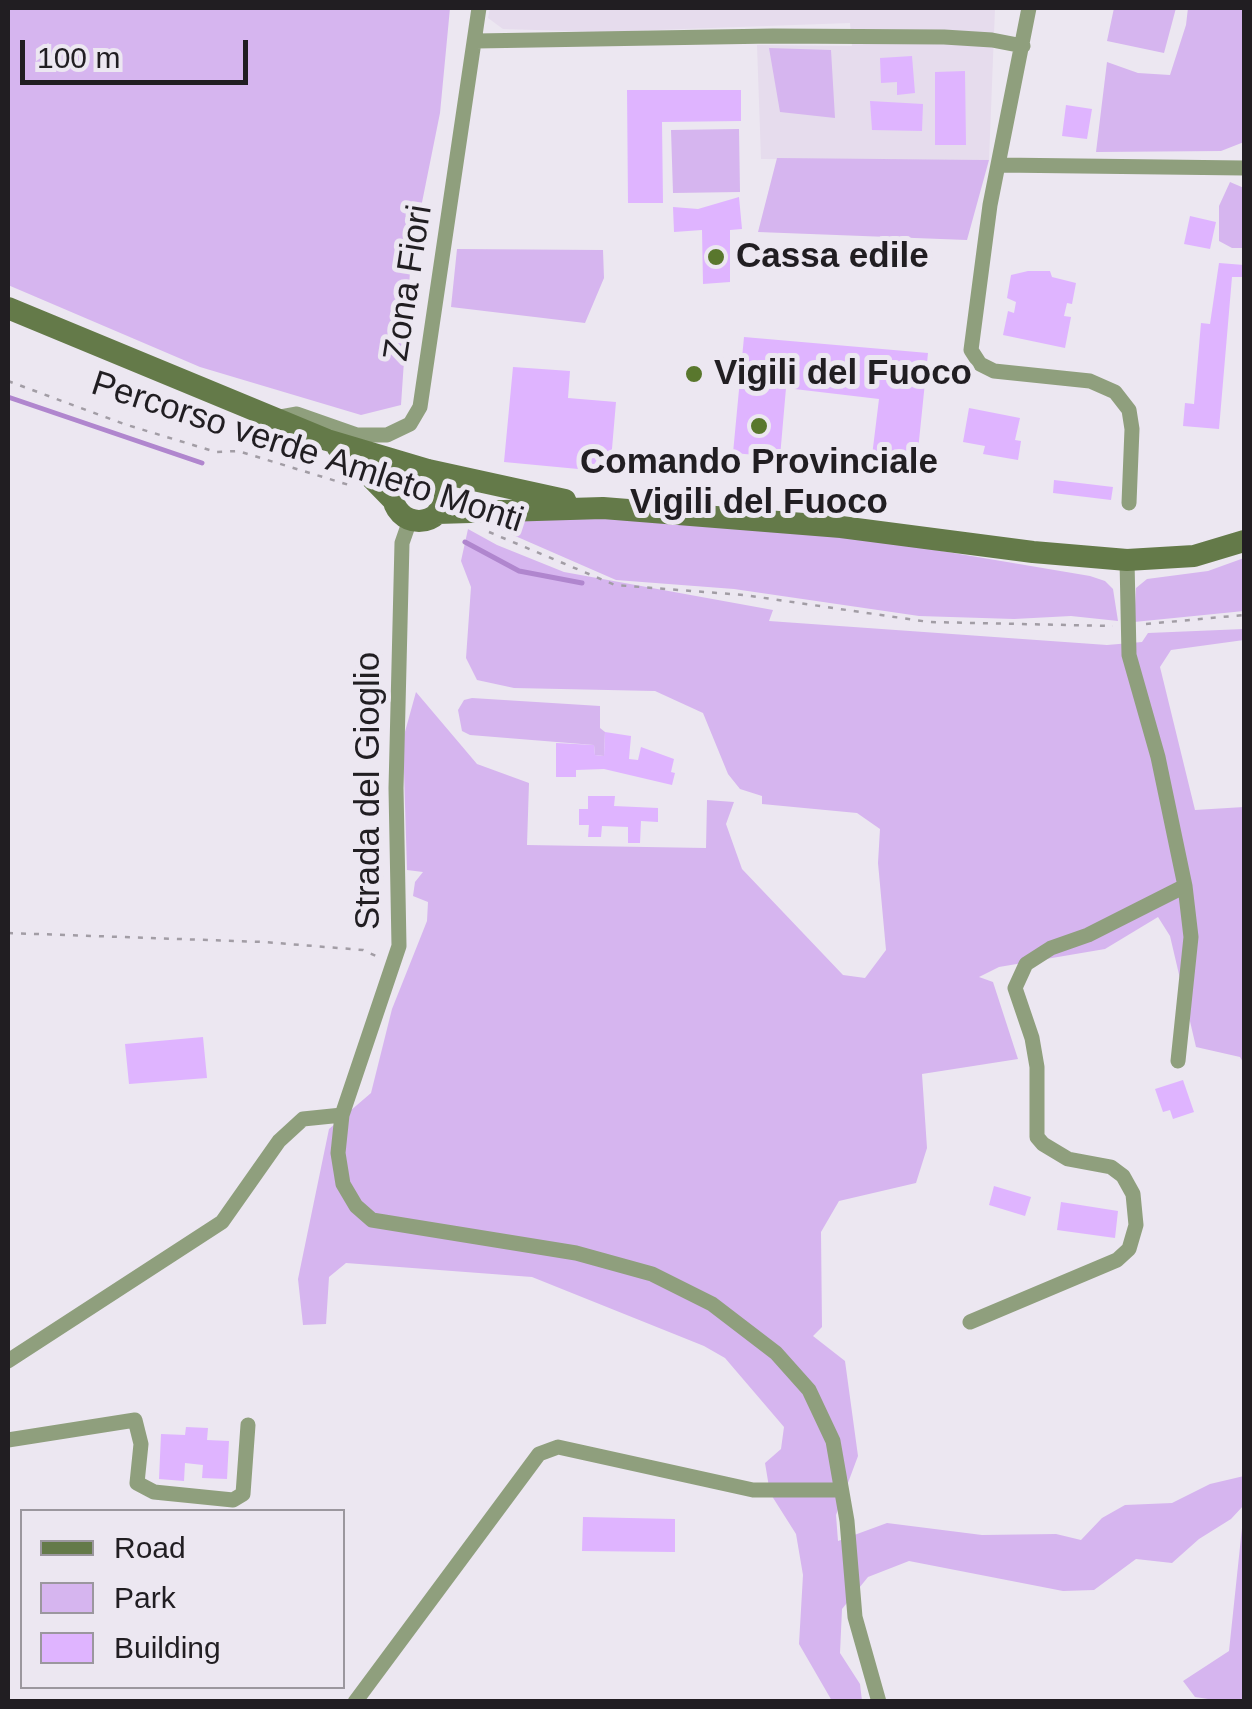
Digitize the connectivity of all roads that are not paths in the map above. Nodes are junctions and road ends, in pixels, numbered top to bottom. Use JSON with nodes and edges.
{"nodes":[{"id":1,"x":479,"y":8,"type":"edge"},
{"id":2,"x":1030,"y":8,"type":"edge"},
{"id":3,"x":476,"y":41,"type":"junction"},
{"id":4,"x":1023,"y":46,"type":"junction"},
{"id":5,"x":999,"y":164,"type":"junction"},
{"id":6,"x":1244,"y":168,"type":"edge"},
{"id":7,"x":8,"y":308,"type":"edge"},
{"id":8,"x":275,"y":418,"type":"junction"},
{"id":9,"x":327,"y":440,"type":"junction"},
{"id":10,"x":428,"y":470,"type":"junction"},
{"id":11,"x":393,"y":500,"type":"junction"},
{"id":12,"x":1128,"y":503,"type":"dead end"},
{"id":13,"x":603,"y":508,"type":"junction"},
{"id":14,"x":438,"y":513,"type":"junction"},
{"id":15,"x":410,"y":520,"type":"junction"},
{"id":16,"x":1244,"y":541,"type":"edge"},
{"id":17,"x":1127,"y":560,"type":"junction"},
{"id":18,"x":1185,"y":886,"type":"junction"},
{"id":19,"x":1178,"y":1061,"type":"dead end"},
{"id":20,"x":342,"y":1115,"type":"junction"},
{"id":21,"x":970,"y":1322,"type":"dead end"},
{"id":22,"x":8,"y":1361,"type":"edge"},
{"id":23,"x":248,"y":1425,"type":"dead end"},
{"id":24,"x":8,"y":1440,"type":"edge"},
{"id":25,"x":842,"y":1490,"type":"junction"},
{"id":26,"x":355,"y":1702,"type":"edge"},
{"id":27,"x":879,"y":1702,"type":"edge"}],
"edges":[{"from":1,"to":3,"type":"street","name":"Zona Fiori"},
{"from":2,"to":4,"type":"street"},
{"from":3,"to":4,"type":"street"},
{"from":3,"to":8,"type":"street","name":"Zona Fiori"},
{"from":4,"to":5,"type":"street"},
{"from":5,"to":6,"type":"street"},
{"from":5,"to":12,"type":"street"},
{"from":7,"to":8,"type":"main road"},
{"from":8,"to":9,"type":"main road"},
{"from":9,"to":10,"type":"main road"},
{"from":9,"to":11,"type":"main road"},
{"from":10,"to":11,"type":"main road"},
{"from":10,"to":13,"type":"main road"},
{"from":10,"to":14,"type":"main road"},
{"from":11,"to":15,"type":"main road"},
{"from":13,"to":14,"type":"main road"},
{"from":13,"to":17,"type":"main road"},
{"from":14,"to":15,"type":"main road"},
{"from":15,"to":20,"type":"street","name":"Strada del Gioglio"},
{"from":16,"to":17,"type":"main road"},
{"from":17,"to":18,"type":"street"},
{"from":18,"to":19,"type":"street"},
{"from":18,"to":21,"type":"street"},
{"from":20,"to":22,"type":"street"},
{"from":20,"to":25,"type":"street","name":"Strada del Gioglio"},
{"from":23,"to":24,"type":"street"},
{"from":25,"to":26,"type":"street"},
{"from":25,"to":27,"type":"street","name":"Strada del Gioglio"}]}
